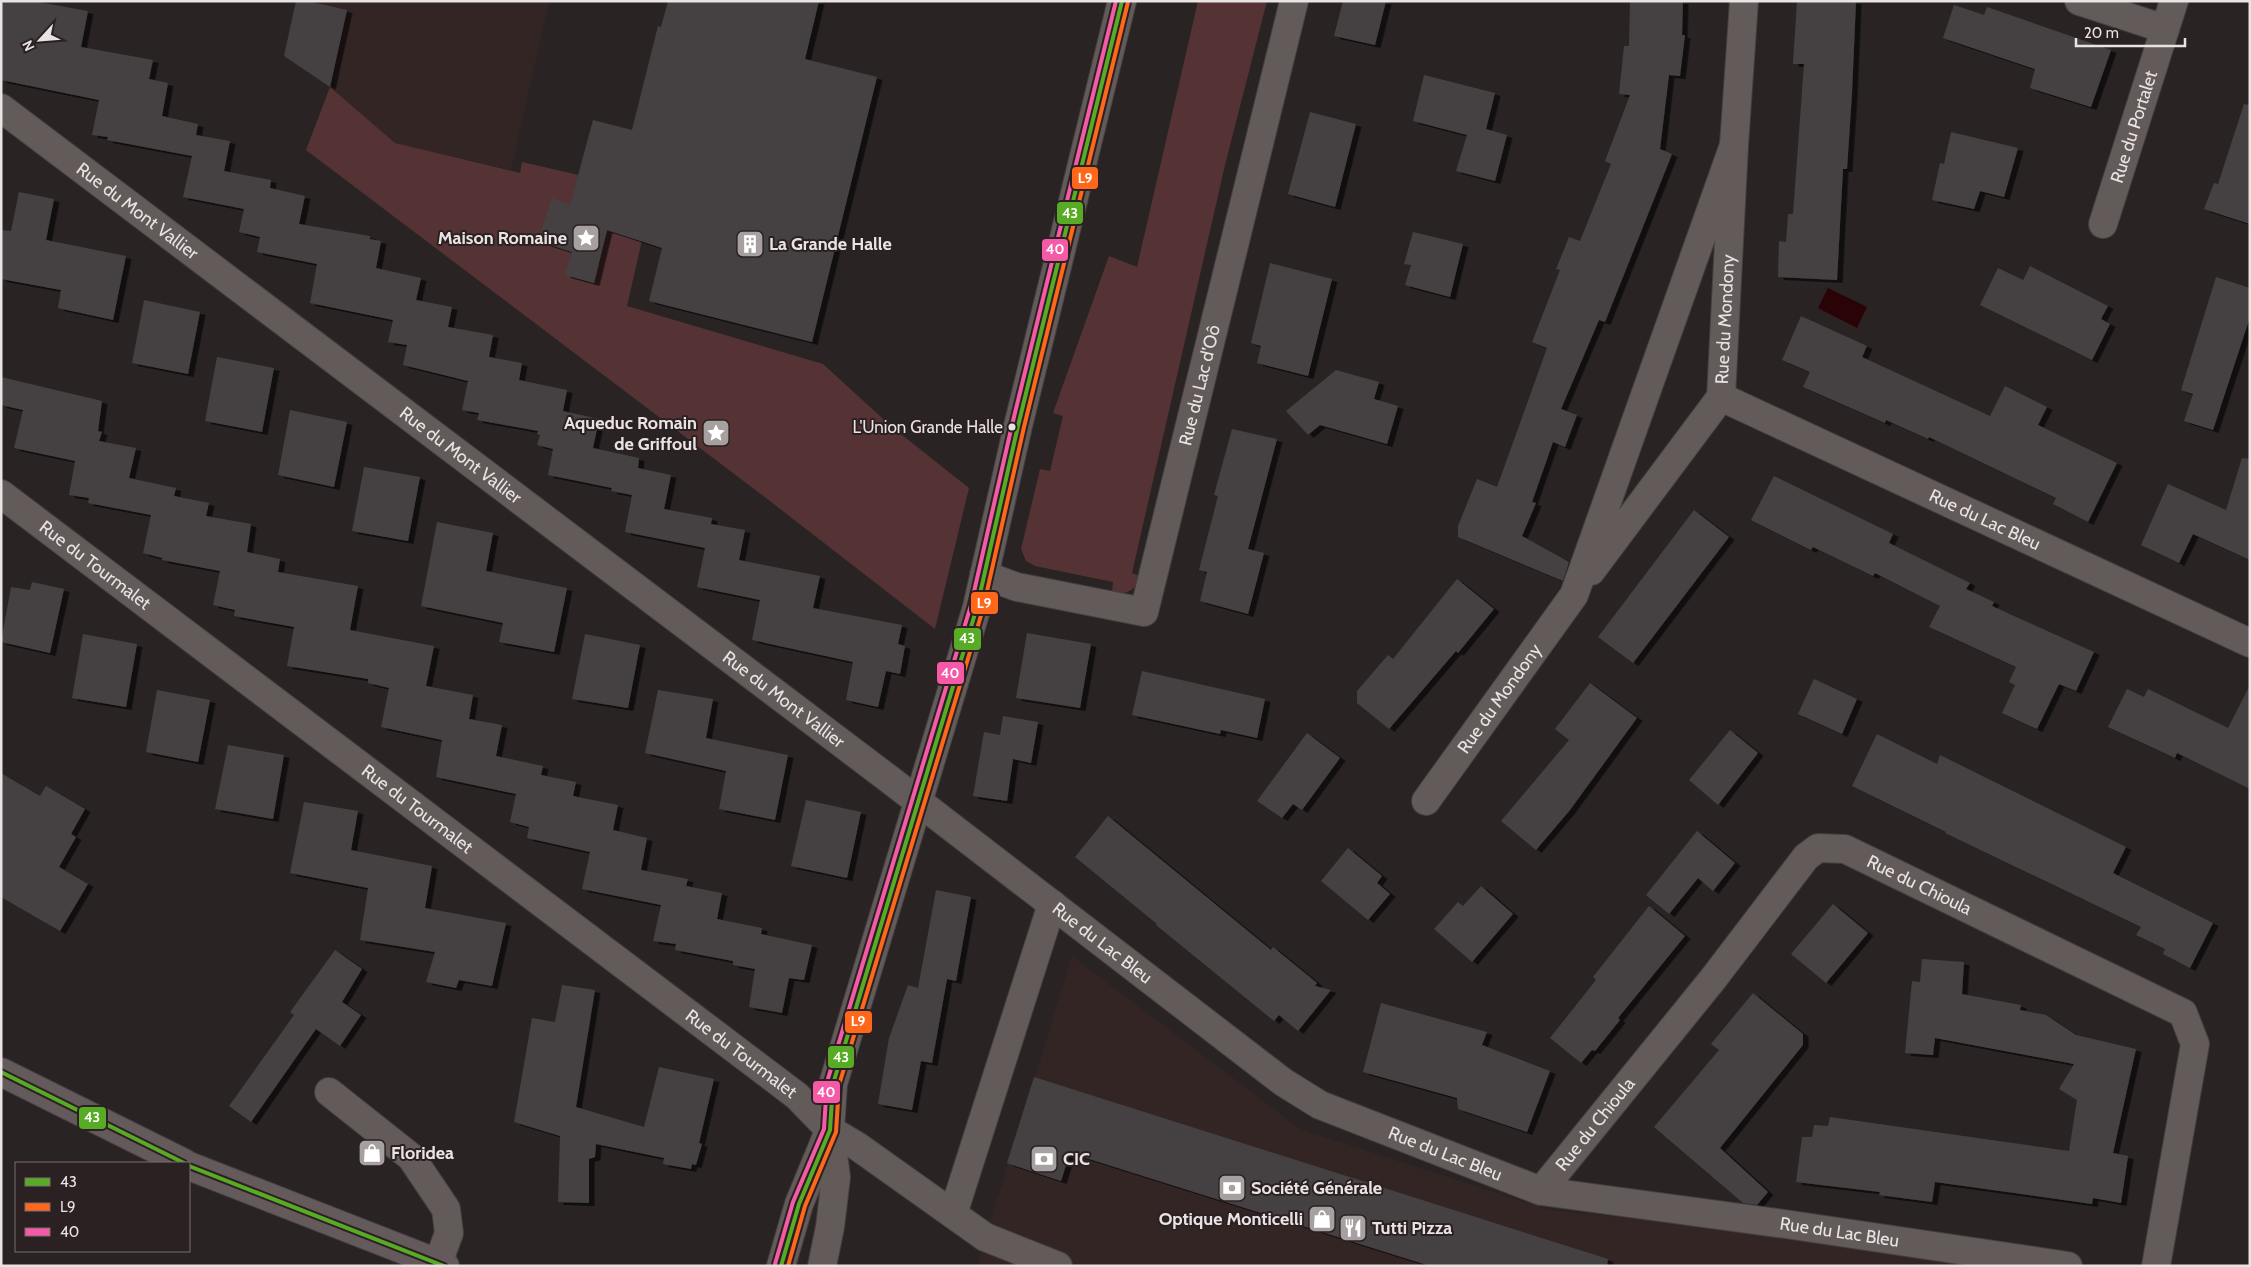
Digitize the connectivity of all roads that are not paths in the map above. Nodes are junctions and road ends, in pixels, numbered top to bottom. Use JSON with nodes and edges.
{"nodes":[{"id":1,"x":1122,"y":1,"type":"edge"},
{"id":2,"x":1294,"y":1,"type":"edge"},
{"id":3,"x":1744,"y":1,"type":"edge"},
{"id":4,"x":2079,"y":1,"type":"edge"},
{"id":5,"x":2174,"y":1,"type":"edge"},
{"id":6,"x":2165,"y":29,"type":"junction"},
{"id":7,"x":1,"y":108,"type":"edge"},
{"id":8,"x":1734,"y":145,"type":"junction"},
{"id":9,"x":2103,"y":224,"type":"dead end"},
{"id":10,"x":1720,"y":397,"type":"junction"},
{"id":11,"x":1,"y":494,"type":"edge"},
{"id":12,"x":984,"y":576,"type":"junction"},
{"id":13,"x":1574,"y":596,"type":"junction"},
{"id":14,"x":2250,"y":644,"type":"edge"},
{"id":15,"x":1426,"y":801,"type":"dead end"},
{"id":16,"x":919,"y":803,"type":"junction"},
{"id":17,"x":1052,"y":904,"type":"junction"},
{"id":18,"x":1,"y":1072,"type":"edge"},
{"id":19,"x":330,"y":1092,"type":"dead end"},
{"id":20,"x":830,"y":1130,"type":"junction"},
{"id":21,"x":182,"y":1162,"type":"edge"},
{"id":22,"x":190,"y":1166,"type":"edge"},
{"id":23,"x":1541,"y":1192,"type":"junction"},
{"id":24,"x":953,"y":1214,"type":"junction"},
{"id":25,"x":442,"y":1265,"type":"edge"},
{"id":26,"x":781,"y":1266,"type":"edge"},
{"id":27,"x":822,"y":1266,"type":"edge"},
{"id":28,"x":1058,"y":1266,"type":"edge"},
{"id":29,"x":2068,"y":1266,"type":"edge"},
{"id":30,"x":2156,"y":1266,"type":"edge"}],
"edges":[{"from":1,"to":12,"type":"street"},
{"from":2,"to":12,"type":"street","name":"Rue du Lac d'Oô"},
{"from":3,"to":8,"type":"street","name":"Rue du Mondony"},
{"from":4,"to":6,"type":"street"},
{"from":5,"to":6,"type":"street","name":"Rue du Portalet"},
{"from":6,"to":9,"type":"street","name":"Rue du Portalet"},
{"from":7,"to":16,"type":"street","name":"Rue du Mont Vallier"},
{"from":8,"to":10,"type":"street","name":"Rue du Mondony"},
{"from":8,"to":13,"type":"street","name":"Rue du Mondony"},
{"from":10,"to":13,"type":"street","name":"Rue du Mondony"},
{"from":10,"to":14,"type":"street","name":"Rue du Lac Bleu"},
{"from":11,"to":20,"type":"street","name":"Rue du Tourmalet"},
{"from":12,"to":16,"type":"street"},
{"from":13,"to":15,"type":"street","name":"Rue du Mondony"},
{"from":16,"to":17,"type":"street","name":"Rue du Lac Bleu"},
{"from":16,"to":20,"type":"street"},
{"from":17,"to":23,"type":"street","name":"Rue du Lac Bleu"},
{"from":17,"to":24,"type":"street"},
{"from":18,"to":21,"type":"main road"},
{"from":19,"to":25,"type":"street"},
{"from":20,"to":24,"type":"street","name":"Rue du Tourmalet"},
{"from":20,"to":26,"type":"street"},
{"from":20,"to":27,"type":"street"},
{"from":22,"to":25,"type":"main road"},
{"from":23,"to":29,"type":"street","name":"Rue du Lac Bleu"},
{"from":23,"to":30,"type":"street","name":"Rue du Chioula"},
{"from":24,"to":28,"type":"street","name":"Rue du Tourmalet"}]}
